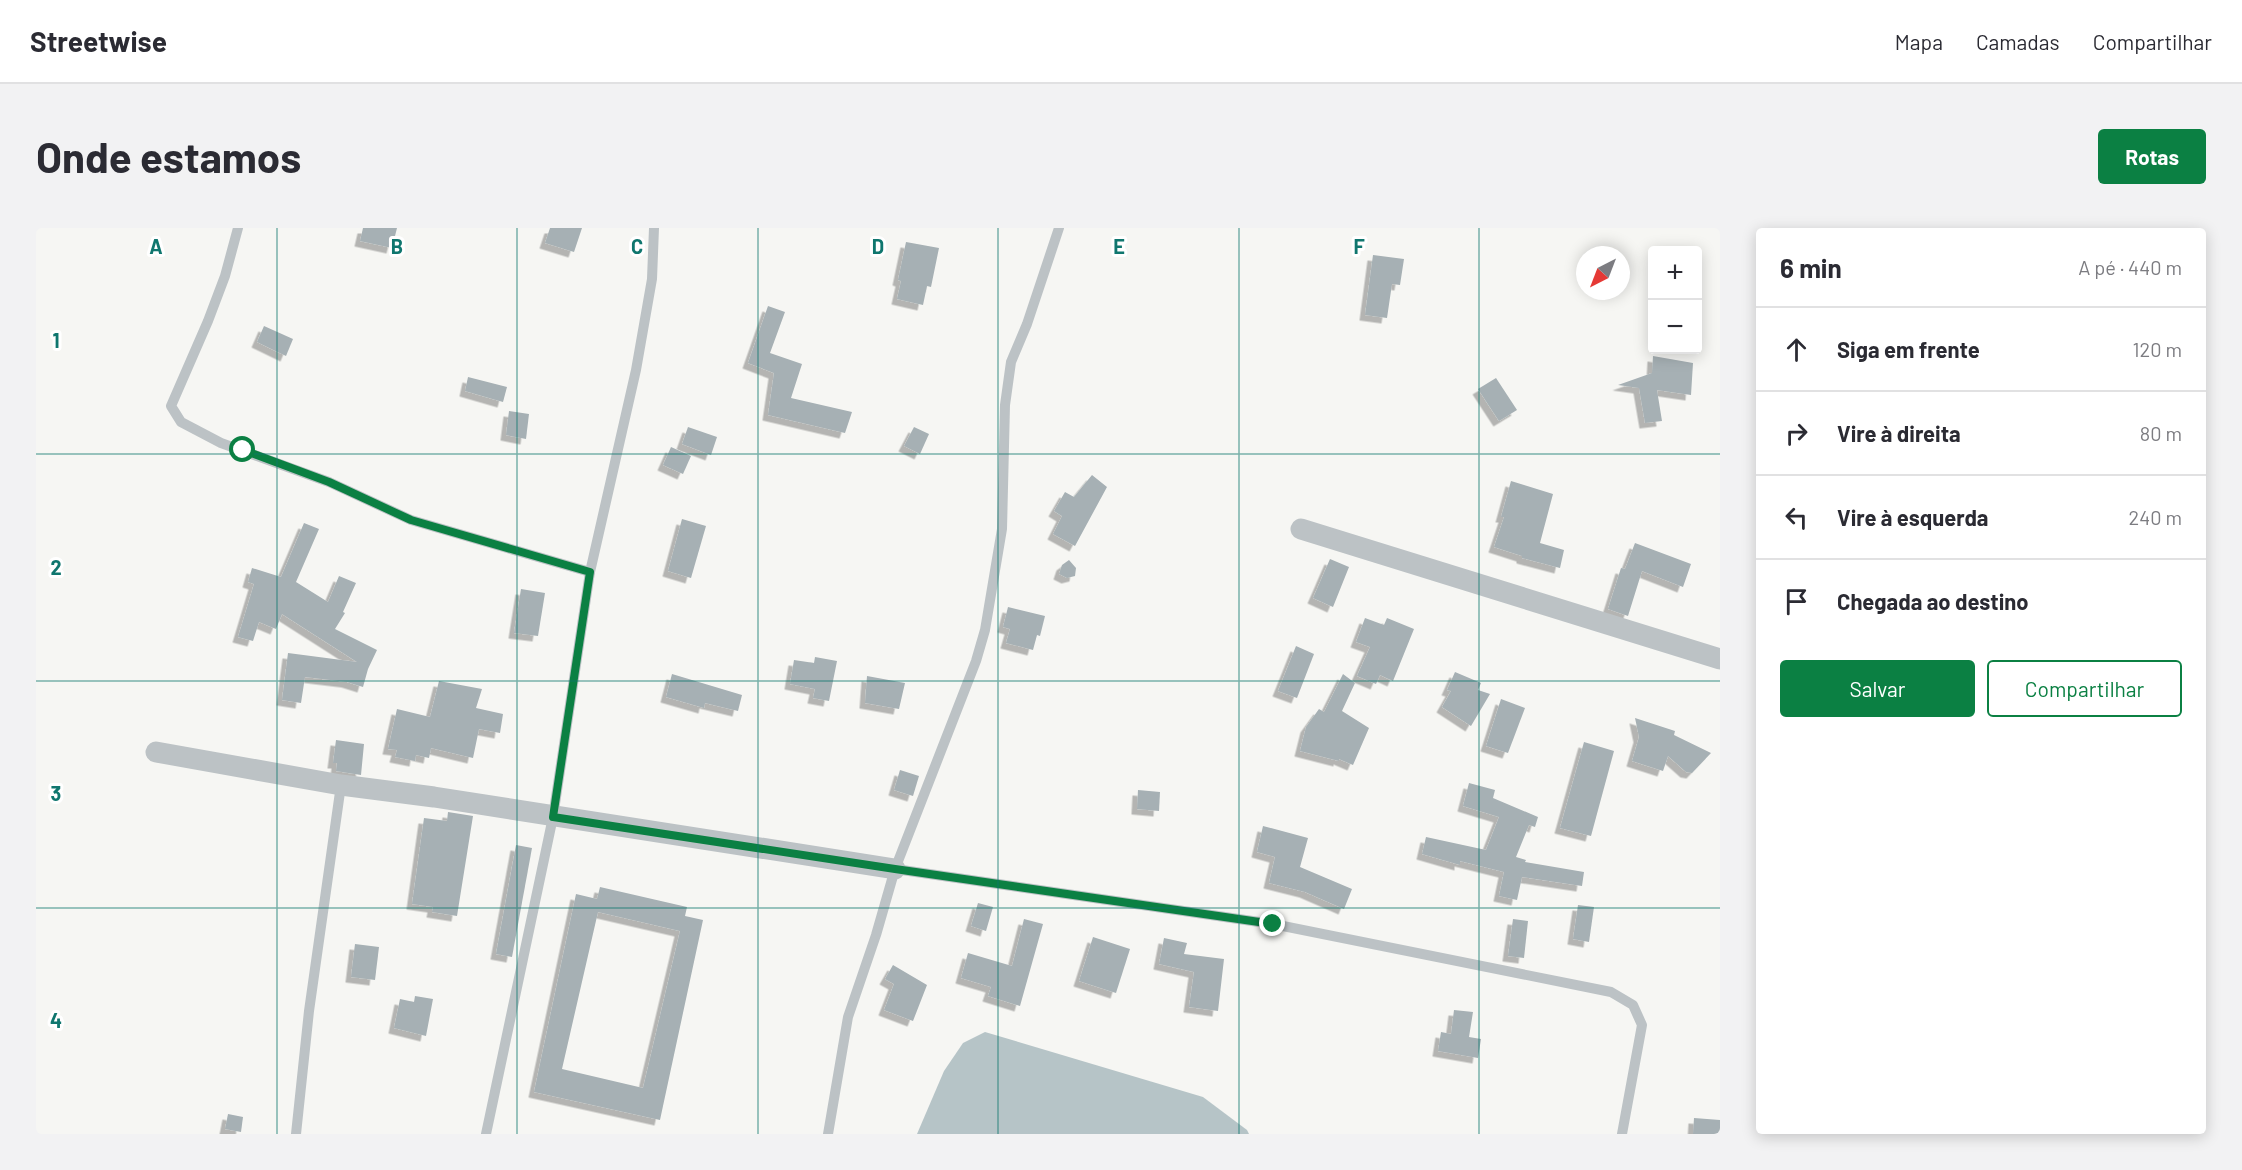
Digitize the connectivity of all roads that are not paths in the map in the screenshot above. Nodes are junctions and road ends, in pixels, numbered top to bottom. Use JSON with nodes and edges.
{"nodes":[{"id":1,"x":238,"y":228,"type":"edge"},
{"id":2,"x":654,"y":228,"type":"edge"},
{"id":3,"x":1059,"y":228,"type":"edge"},
{"id":4,"x":1301,"y":529,"type":"dead end"},
{"id":5,"x":590,"y":572,"type":"junction"},
{"id":6,"x":1720,"y":659,"type":"edge"},
{"id":7,"x":156,"y":752,"type":"dead end"},
{"id":8,"x":341,"y":785,"type":"junction"},
{"id":9,"x":553,"y":817,"type":"junction"},
{"id":10,"x":895,"y":869,"type":"junction"},
{"id":11,"x":296,"y":1134,"type":"edge"},
{"id":12,"x":486,"y":1134,"type":"edge"},
{"id":13,"x":828,"y":1134,"type":"edge"},
{"id":14,"x":1622,"y":1134,"type":"edge"}],
"edges":[{"from":1,"to":5,"type":"lane"},
{"from":2,"to":5,"type":"lane"},
{"from":3,"to":10,"type":"lane"},
{"from":4,"to":6,"type":"street"},
{"from":5,"to":9,"type":"lane"},
{"from":7,"to":8,"type":"street"},
{"from":8,"to":9,"type":"street"},
{"from":8,"to":11,"type":"lane"},
{"from":9,"to":10,"type":"street"},
{"from":9,"to":12,"type":"lane"},
{"from":10,"to":13,"type":"lane"},
{"from":10,"to":14,"type":"lane"}]}
